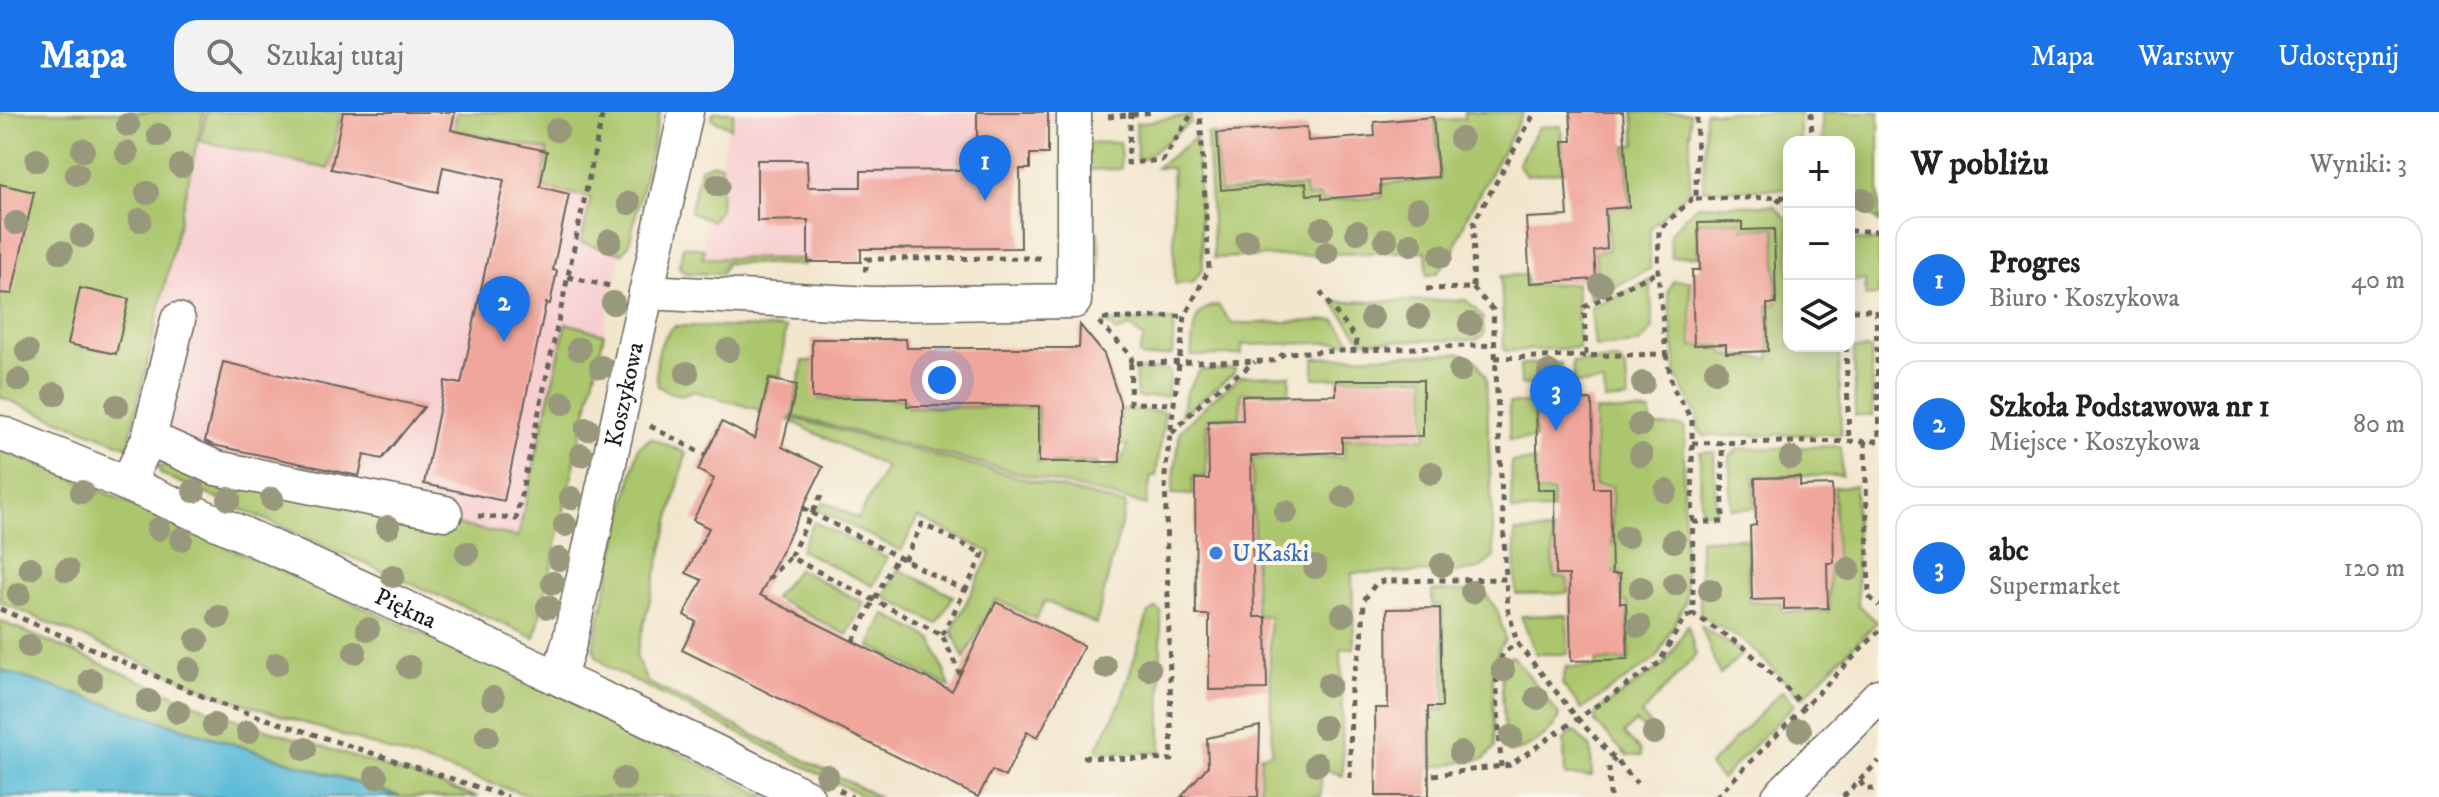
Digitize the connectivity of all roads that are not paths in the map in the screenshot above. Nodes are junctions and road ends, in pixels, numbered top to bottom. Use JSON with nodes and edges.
{"nodes":[{"id":1,"x":686,"y":112,"type":"edge"},
{"id":2,"x":1074,"y":115,"type":"edge"},
{"id":3,"x":635,"y":290,"type":"junction"},
{"id":4,"x":178,"y":320,"type":"dead end"},
{"id":5,"x":0,"y":433,"type":"edge"},
{"id":6,"x":149,"y":438,"type":"junction"},
{"id":7,"x":127,"y":484,"type":"junction"},
{"id":8,"x":445,"y":513,"type":"dead end"},
{"id":9,"x":559,"y":677,"type":"junction"},
{"id":10,"x":1879,"y":696,"type":"edge"},
{"id":11,"x":807,"y":797,"type":"edge"},
{"id":12,"x":1779,"y":797,"type":"edge"}],
"edges":[{"from":1,"to":3,"type":"street","name":"Koszykowa"},
{"from":2,"to":3,"type":"street"},
{"from":3,"to":9,"type":"street","name":"Koszykowa"},
{"from":4,"to":6,"type":"street"},
{"from":5,"to":7,"type":"street","name":"Piękna"},
{"from":6,"to":7,"type":"street"},
{"from":6,"to":8,"type":"street"},
{"from":7,"to":9,"type":"street","name":"Piękna"},
{"from":9,"to":11,"type":"street","name":"Piękna"},
{"from":10,"to":12,"type":"street"}]}
